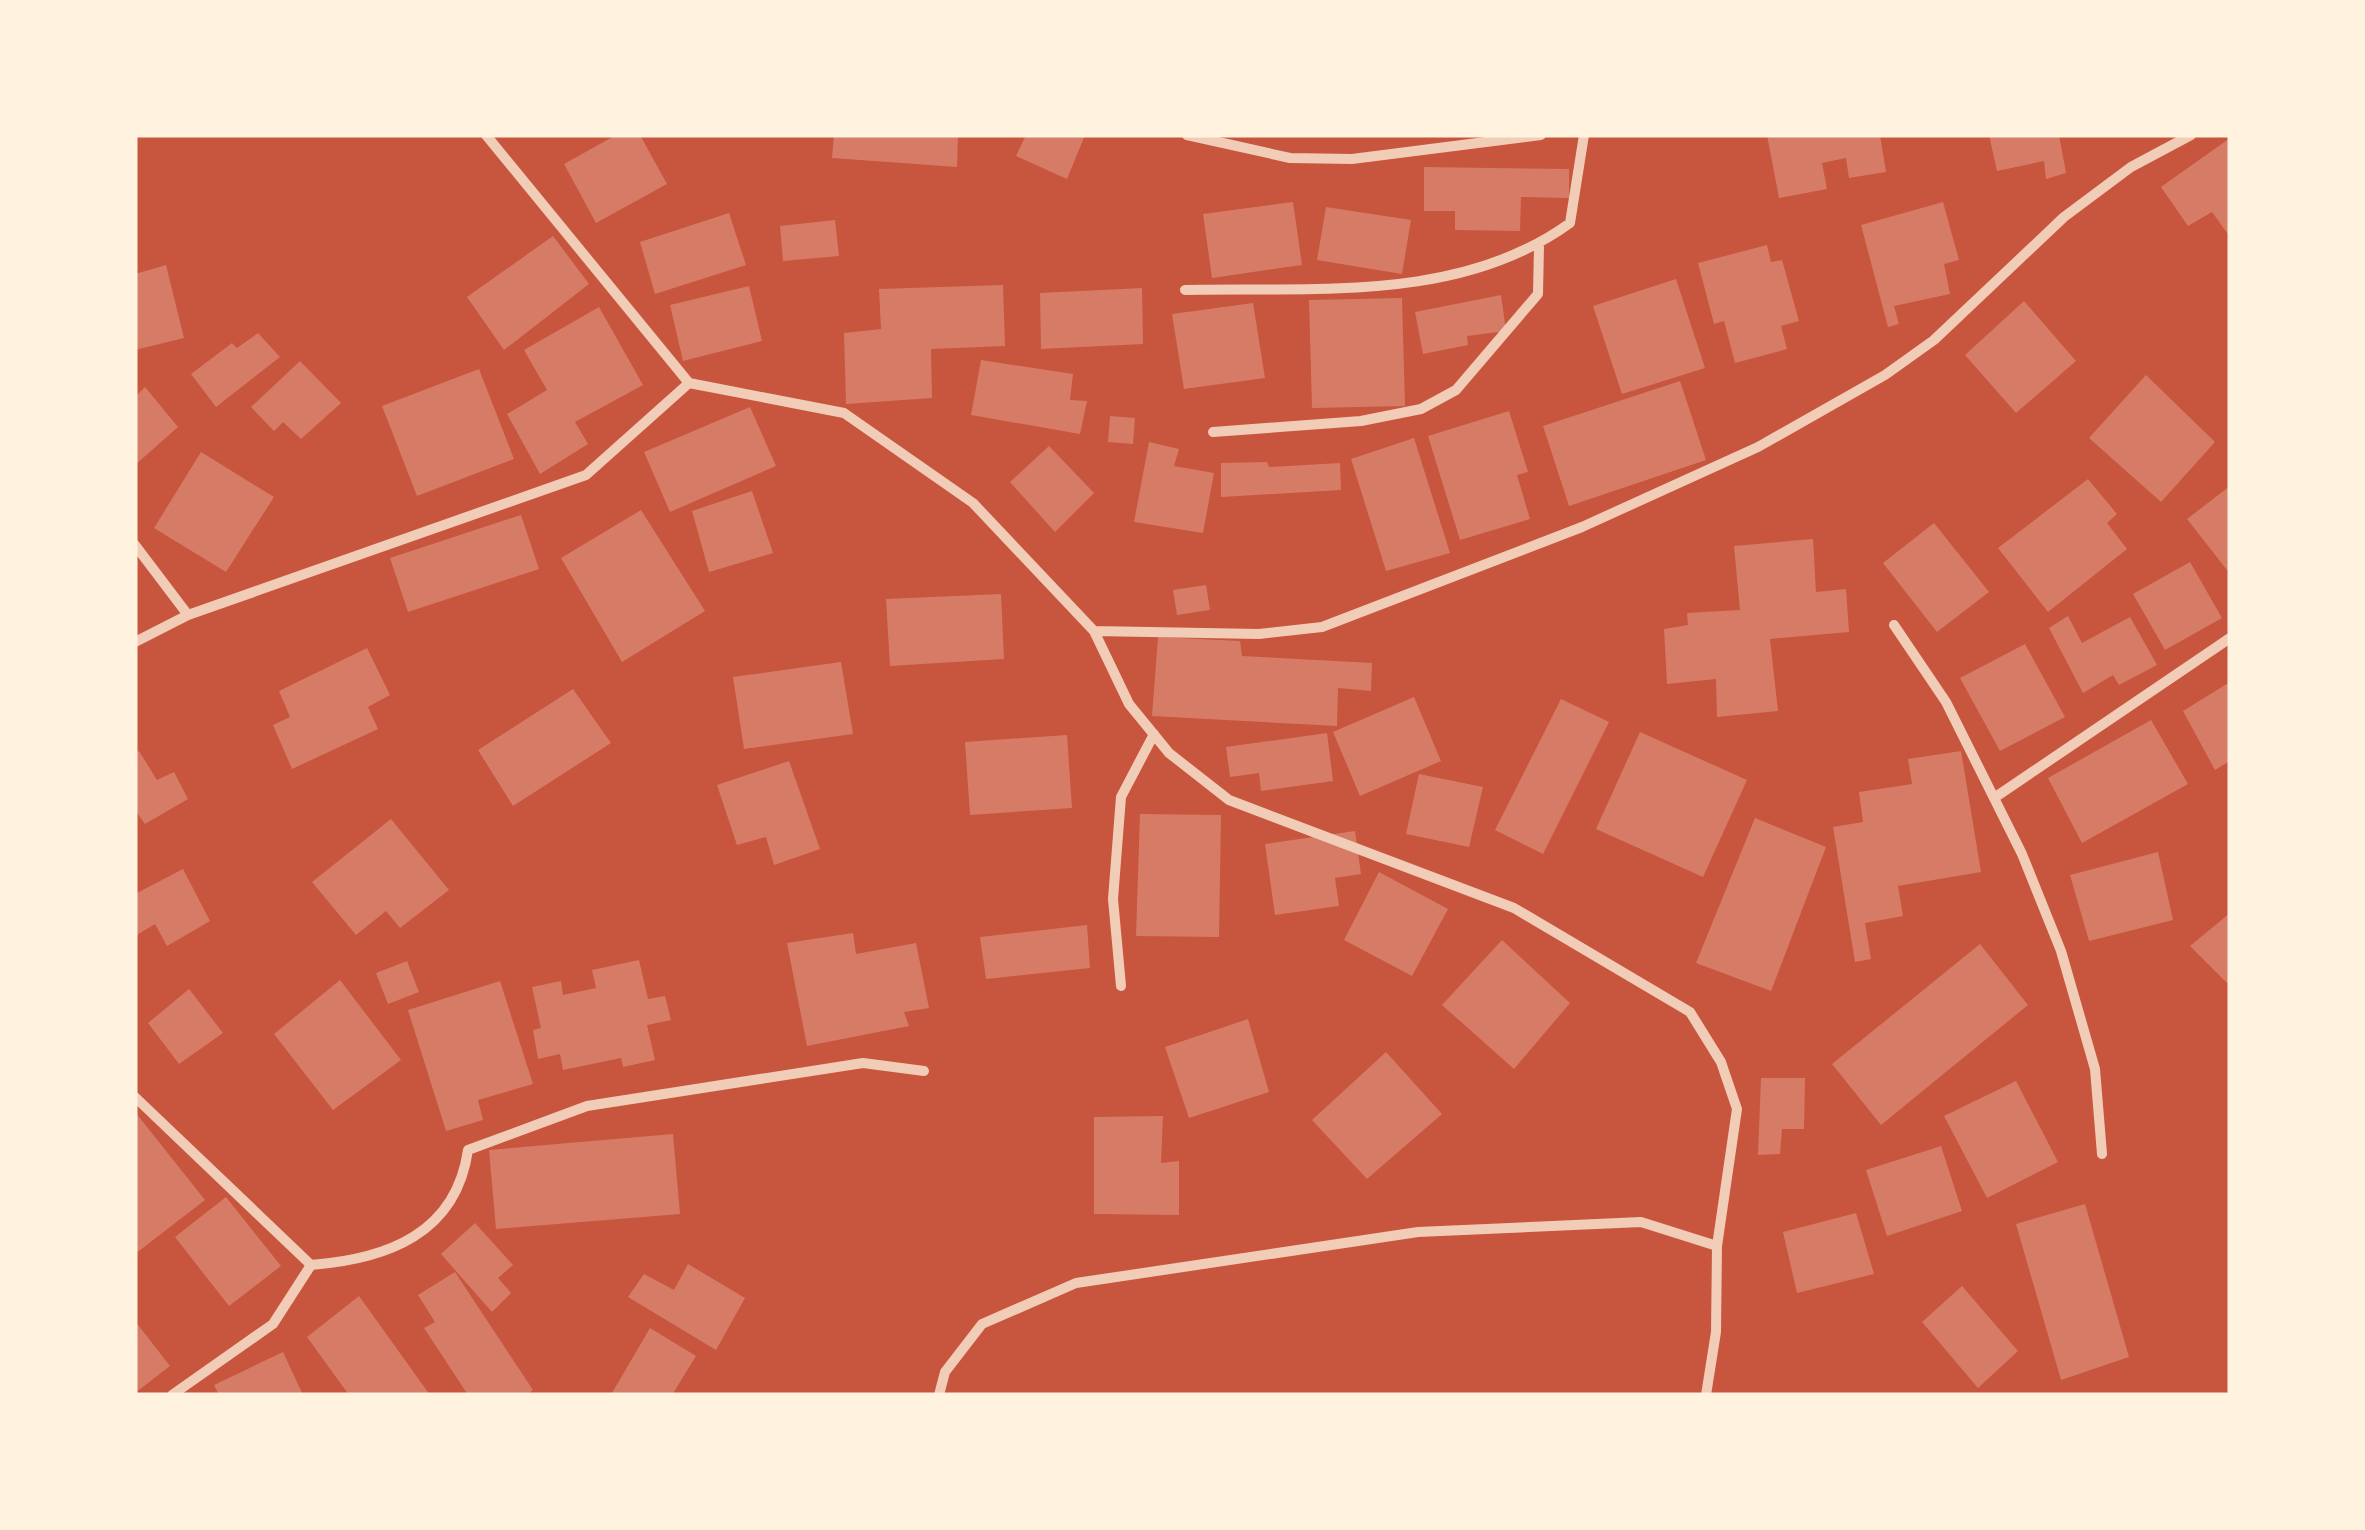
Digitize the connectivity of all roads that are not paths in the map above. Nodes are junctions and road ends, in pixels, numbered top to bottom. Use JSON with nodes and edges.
{"nodes":[{"id":1,"x":486,"y":135,"type":"edge"},
{"id":2,"x":1187,"y":135,"type":"edge"},
{"id":3,"x":1540,"y":135,"type":"edge"},
{"id":4,"x":1584,"y":135,"type":"edge"},
{"id":5,"x":2192,"y":135,"type":"edge"},
{"id":6,"x":1539,"y":246,"type":"junction"},
{"id":7,"x":1185,"y":290,"type":"dead end"},
{"id":8,"x":688,"y":383,"type":"junction"},
{"id":9,"x":1213,"y":432,"type":"dead end"},
{"id":10,"x":135,"y":545,"type":"edge"},
{"id":11,"x":188,"y":615,"type":"junction"},
{"id":12,"x":1894,"y":625,"type":"dead end"},
{"id":13,"x":1094,"y":631,"type":"junction"},
{"id":14,"x":2230,"y":638,"type":"edge"},
{"id":15,"x":135,"y":642,"type":"edge"},
{"id":16,"x":1154,"y":734,"type":"junction"},
{"id":17,"x":1994,"y":798,"type":"junction"},
{"id":18,"x":1121,"y":986,"type":"dead end"},
{"id":19,"x":924,"y":1070,"type":"dead end"},
{"id":20,"x":135,"y":1096,"type":"edge"},
{"id":21,"x":2102,"y":1154,"type":"dead end"},
{"id":22,"x":1717,"y":1246,"type":"junction"},
{"id":23,"x":312,"y":1265,"type":"junction"},
{"id":24,"x":190,"y":1389,"type":"edge"},
{"id":25,"x":172,"y":1395,"type":"edge"},
{"id":26,"x":939,"y":1395,"type":"edge"},
{"id":27,"x":1706,"y":1395,"type":"edge"}],
"edges":[{"from":1,"to":8,"type":"street"},
{"from":2,"to":3,"type":"street"},
{"from":4,"to":6,"type":"street"},
{"from":5,"to":13,"type":"street"},
{"from":6,"to":7,"type":"street"},
{"from":6,"to":9,"type":"street"},
{"from":8,"to":11,"type":"street"},
{"from":8,"to":13,"type":"street"},
{"from":10,"to":11,"type":"street"},
{"from":11,"to":15,"type":"street"},
{"from":12,"to":17,"type":"street"},
{"from":13,"to":16,"type":"street"},
{"from":14,"to":17,"type":"street"},
{"from":16,"to":18,"type":"street"},
{"from":16,"to":22,"type":"street"},
{"from":17,"to":21,"type":"street"},
{"from":19,"to":23,"type":"street"},
{"from":20,"to":23,"type":"street"},
{"from":22,"to":26,"type":"street"},
{"from":22,"to":27,"type":"street"},
{"from":23,"to":24,"type":"street"},
{"from":24,"to":25,"type":"street"}]}
